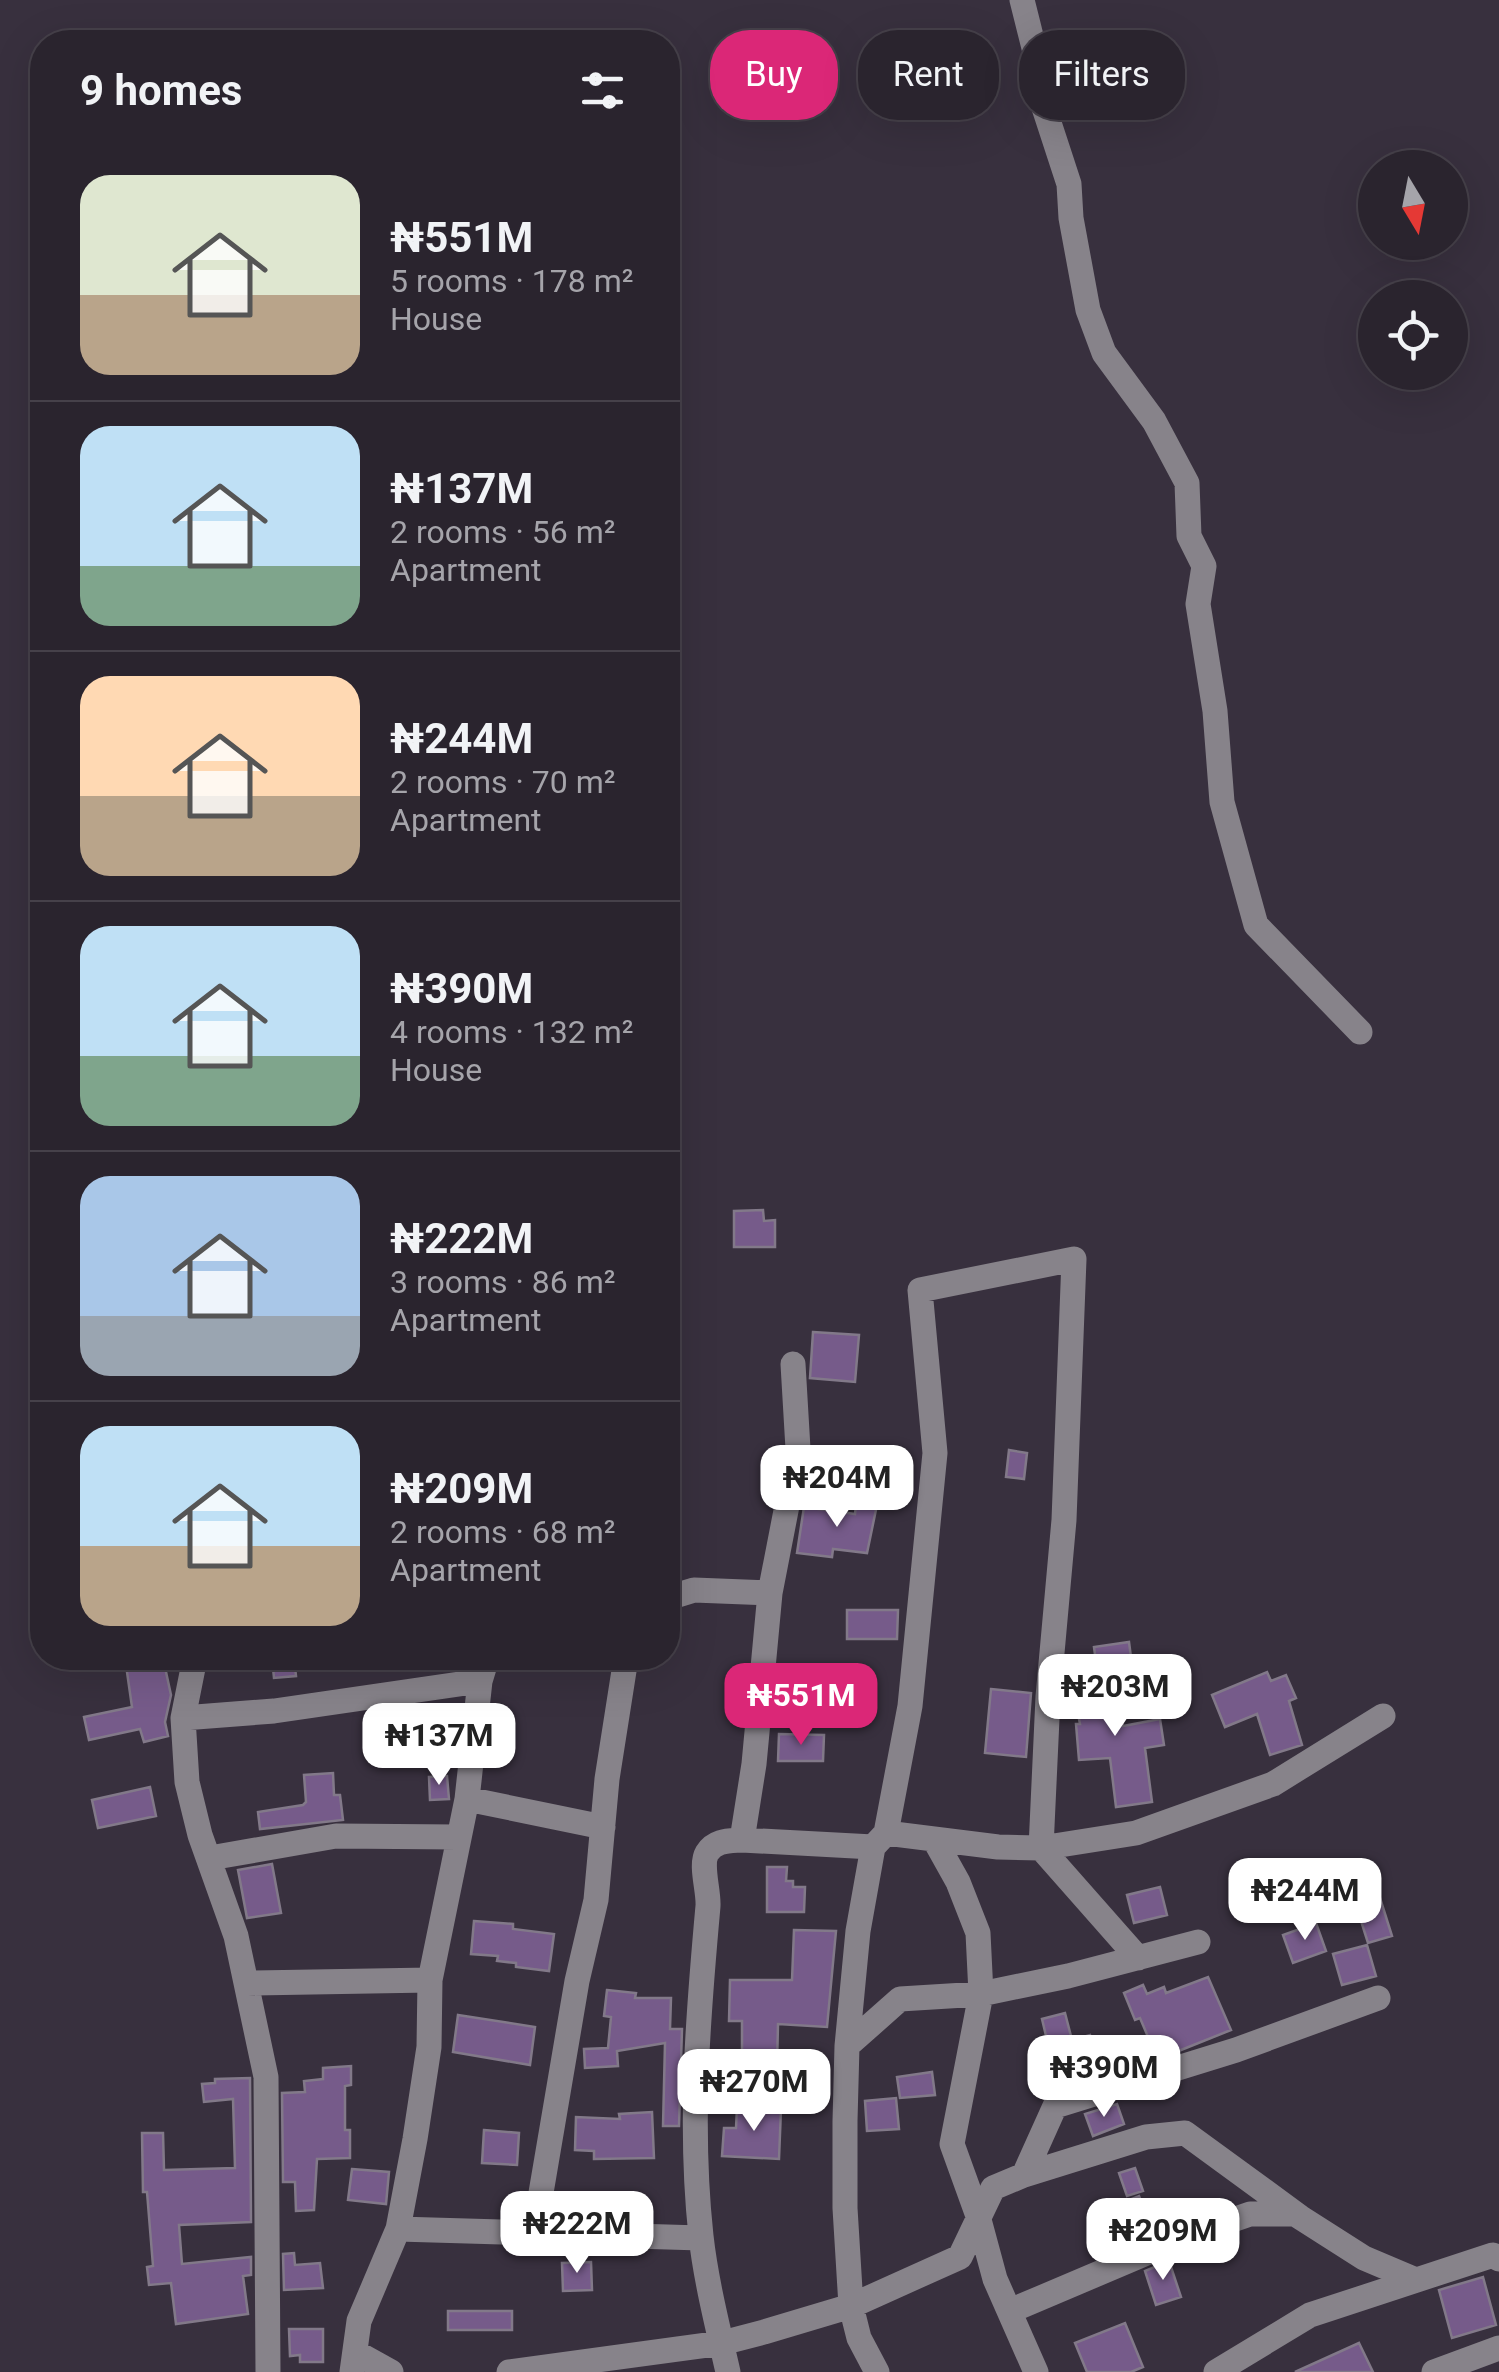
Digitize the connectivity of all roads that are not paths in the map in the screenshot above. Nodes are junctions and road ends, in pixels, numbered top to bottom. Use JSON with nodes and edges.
{"nodes":[{"id":1,"x":1022,"y":0,"type":"edge"},
{"id":2,"x":1360,"y":1032,"type":"dead end"},
{"id":3,"x":793,"y":1364,"type":"dead end"},
{"id":4,"x":770,"y":1593,"type":"junction"},
{"id":5,"x":680,"y":1594,"type":"edge"},
{"id":6,"x":193,"y":1670,"type":"edge"},
{"id":7,"x":478,"y":1670,"type":"edge"},
{"id":8,"x":483,"y":1670,"type":"edge"},
{"id":9,"x":623,"y":1670,"type":"edge"},
{"id":10,"x":1383,"y":1716,"type":"dead end"},
{"id":11,"x":184,"y":1718,"type":"junction"},
{"id":12,"x":467,"y":1799,"type":"junction"},
{"id":13,"x":604,"y":1828,"type":"junction"},
{"id":14,"x":456,"y":1837,"type":"junction"},
{"id":15,"x":934,"y":1838,"type":"junction"},
{"id":16,"x":742,"y":1840,"type":"junction"},
{"id":17,"x":880,"y":1840,"type":"junction"},
{"id":18,"x":1041,"y":1848,"type":"junction"},
{"id":19,"x":210,"y":1858,"type":"junction"},
{"id":20,"x":1198,"y":1942,"type":"dead end"},
{"id":21,"x":1138,"y":1958,"type":"junction"},
{"id":22,"x":430,"y":1980,"type":"junction"},
{"id":23,"x":248,"y":1983,"type":"junction"},
{"id":24,"x":981,"y":1994,"type":"junction"},
{"id":25,"x":1378,"y":1998,"type":"dead end"},
{"id":26,"x":848,"y":2046,"type":"junction"},
{"id":27,"x":1024,"y":2175,"type":"junction"},
{"id":28,"x":978,"y":2216,"type":"junction"},
{"id":29,"x":1300,"y":2217,"type":"junction"},
{"id":30,"x":398,"y":2229,"type":"junction"},
{"id":31,"x":534,"y":2234,"type":"junction"},
{"id":32,"x":701,"y":2238,"type":"junction"},
{"id":33,"x":1499,"y":2259,"type":"edge"},
{"id":34,"x":1416,"y":2280,"type":"junction"},
{"id":35,"x":851,"y":2306,"type":"junction"},
{"id":36,"x":1010,"y":2311,"type":"junction"},
{"id":37,"x":722,"y":2343,"type":"junction"},
{"id":38,"x":1499,"y":2348,"type":"edge"},
{"id":39,"x":353,"y":2362,"type":"edge"},
{"id":40,"x":268,"y":2372,"type":"edge"},
{"id":41,"x":391,"y":2372,"type":"edge"},
{"id":42,"x":509,"y":2372,"type":"edge"},
{"id":43,"x":728,"y":2372,"type":"edge"},
{"id":44,"x":878,"y":2372,"type":"edge"},
{"id":45,"x":1036,"y":2372,"type":"edge"},
{"id":46,"x":1216,"y":2372,"type":"edge"},
{"id":47,"x":1434,"y":2372,"type":"edge"}],
"edges":[{"from":1,"to":2,"type":"street"},
{"from":3,"to":4,"type":"street"},
{"from":4,"to":5,"type":"street"},
{"from":4,"to":16,"type":"street"},
{"from":6,"to":11,"type":"street"},
{"from":7,"to":11,"type":"street"},
{"from":8,"to":12,"type":"street"},
{"from":9,"to":13,"type":"street"},
{"from":10,"to":18,"type":"street"},
{"from":11,"to":19,"type":"street"},
{"from":12,"to":13,"type":"street"},
{"from":12,"to":14,"type":"street"},
{"from":13,"to":31,"type":"street"},
{"from":14,"to":19,"type":"street"},
{"from":14,"to":22,"type":"street"},
{"from":15,"to":17,"type":"street"},
{"from":15,"to":18,"type":"street"},
{"from":15,"to":24,"type":"street"},
{"from":16,"to":17,"type":"street"},
{"from":16,"to":32,"type":"street"},
{"from":17,"to":18,"type":"street"},
{"from":17,"to":26,"type":"street"},
{"from":18,"to":21,"type":"street"},
{"from":19,"to":23,"type":"street"},
{"from":20,"to":21,"type":"street"},
{"from":21,"to":24,"type":"street"},
{"from":22,"to":23,"type":"street"},
{"from":22,"to":30,"type":"street"},
{"from":23,"to":40,"type":"street"},
{"from":24,"to":26,"type":"street"},
{"from":24,"to":28,"type":"street"},
{"from":25,"to":27,"type":"street"},
{"from":26,"to":35,"type":"street"},
{"from":27,"to":28,"type":"street"},
{"from":27,"to":29,"type":"street"},
{"from":28,"to":35,"type":"street"},
{"from":28,"to":36,"type":"street"},
{"from":29,"to":34,"type":"street"},
{"from":29,"to":36,"type":"street"},
{"from":30,"to":31,"type":"street"},
{"from":30,"to":39,"type":"street"},
{"from":31,"to":32,"type":"street"},
{"from":32,"to":37,"type":"street"},
{"from":33,"to":34,"type":"street"},
{"from":34,"to":46,"type":"street"},
{"from":35,"to":37,"type":"street"},
{"from":35,"to":44,"type":"street"},
{"from":36,"to":45,"type":"street"},
{"from":37,"to":42,"type":"street"},
{"from":37,"to":43,"type":"street"},
{"from":38,"to":47,"type":"street"},
{"from":39,"to":41,"type":"street"}]}
